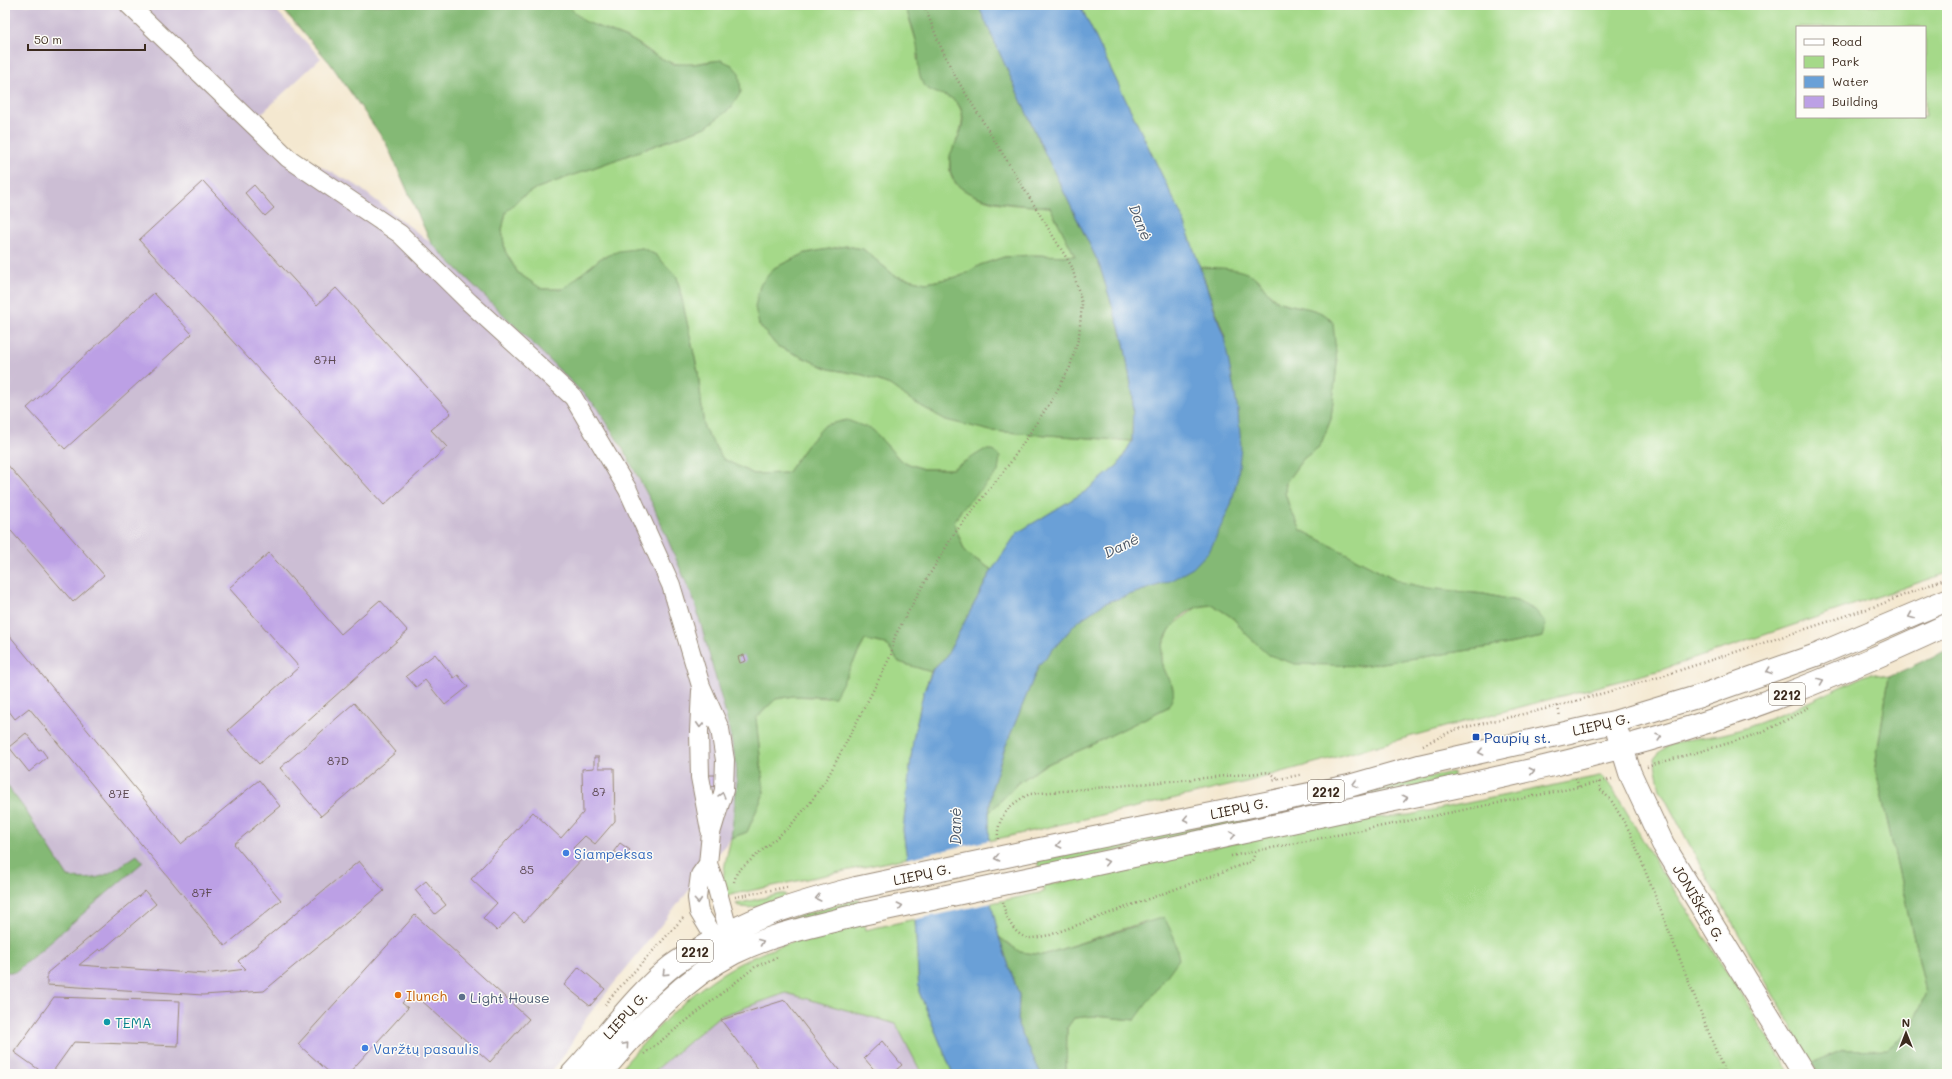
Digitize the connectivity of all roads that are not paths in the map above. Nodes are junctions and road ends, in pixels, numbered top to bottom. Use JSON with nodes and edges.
{"nodes":[{"id":1,"x":129,"y":5,"type":"edge"},
{"id":2,"x":1947,"y":600,"type":"edge"},
{"id":3,"x":1947,"y":625,"type":"edge"},
{"id":4,"x":701,"y":686,"type":"junction"},
{"id":5,"x":1614,"y":722,"type":"junction"},
{"id":6,"x":1622,"y":748,"type":"junction"},
{"id":7,"x":711,"y":833,"type":"junction"},
{"id":8,"x":721,"y":935,"type":"junction"},
{"id":9,"x":731,"y":955,"type":"junction"},
{"id":10,"x":572,"y":1074,"type":"edge"},
{"id":11,"x":600,"y":1074,"type":"edge"},
{"id":12,"x":1804,"y":1074,"type":"edge"}],
"edges":[{"from":1,"to":4,"type":"street"},
{"from":2,"to":5,"type":"main road","name":"LIEPŲ G.","number":"2212","one_way":true},
{"from":6,"to":3,"type":"main road","name":"LIEPŲ G.","number":"2212","one_way":true},
{"from":4,"to":7,"type":"street","one_way":true},
{"from":7,"to":4,"type":"street","one_way":true},
{"from":5,"to":6,"type":"main road","name":"JONIŠKĖS G."},
{"from":5,"to":8,"type":"main road","name":"LIEPŲ G.","number":"2212","one_way":true,"bridge":true},
{"from":9,"to":6,"type":"main road","name":"LIEPŲ G.","number":"2212","one_way":true,"bridge":true},
{"from":6,"to":12,"type":"main road","name":"JONIŠKĖS G."},
{"from":7,"to":8,"type":"street"},
{"from":8,"to":9,"type":"street"},
{"from":8,"to":10,"type":"main road","name":"LIEPŲ G.","number":"2212","one_way":true},
{"from":11,"to":9,"type":"main road","name":"LIEPŲ G.","number":"2212","one_way":true}]}
